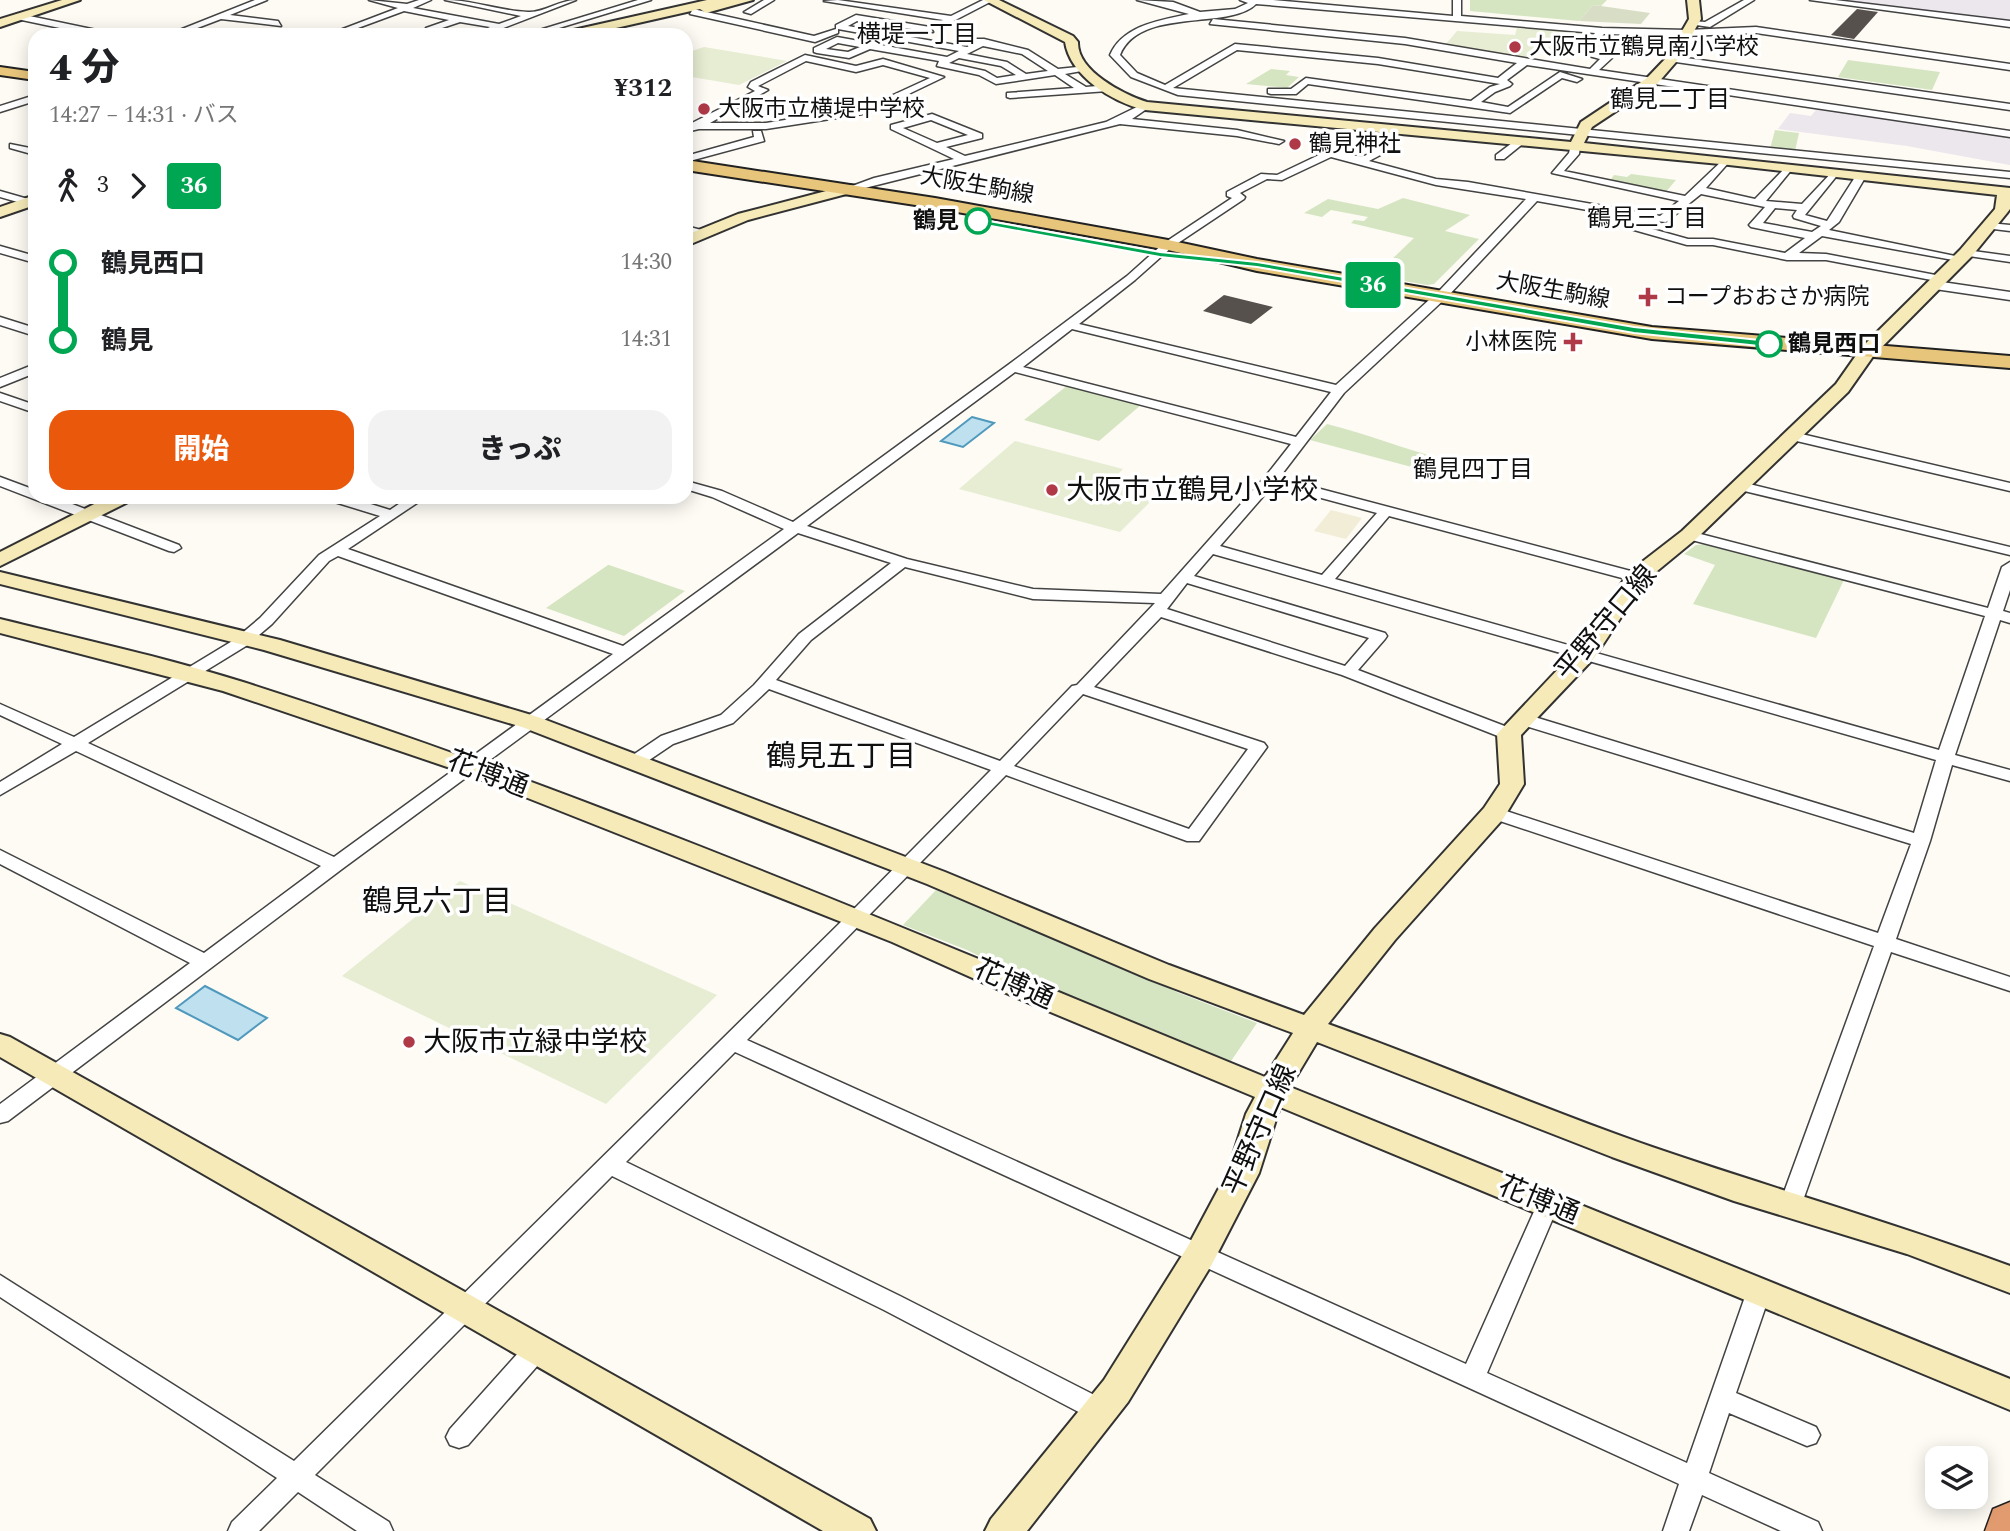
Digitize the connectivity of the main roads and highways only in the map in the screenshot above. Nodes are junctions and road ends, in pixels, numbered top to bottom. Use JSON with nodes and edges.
{"nodes":[{"id":1,"x":0,"y":71,"type":"edge"},
{"id":2,"x":28,"y":75,"type":"edge"},
{"id":3,"x":0,"y":77,"type":"edge"},
{"id":4,"x":28,"y":81,"type":"edge"},
{"id":5,"x":693,"y":166,"type":"edge"},
{"id":6,"x":693,"y":175,"type":"edge"},
{"id":7,"x":1164,"y":249,"type":"junction"},
{"id":8,"x":2010,"y":362,"type":"edge"},
{"id":9,"x":2010,"y":1524,"type":"edge"},
{"id":10,"x":2009,"y":1531,"type":"edge"}],
"edges":[{"from":1,"to":2,"type":"main road"},
{"from":3,"to":4,"type":"main road"},
{"from":5,"to":7,"type":"main road","name":"大阪生駒線"},
{"from":6,"to":7,"type":"main road","name":"大阪生駒線"},
{"from":7,"to":8,"type":"main road","name":"大阪生駒線"},
{"from":9,"to":10,"type":"highway"}]}
